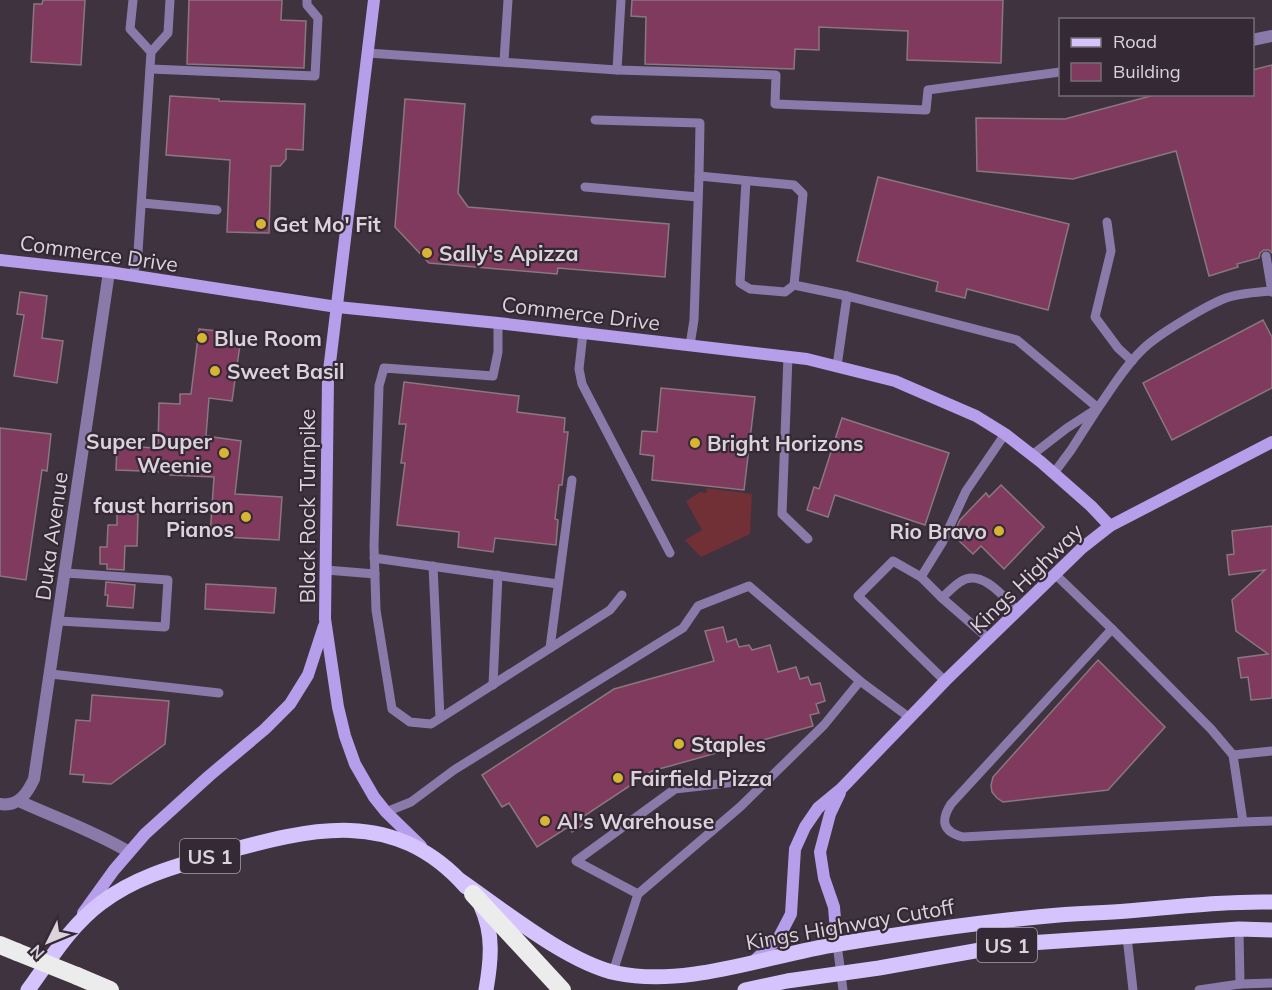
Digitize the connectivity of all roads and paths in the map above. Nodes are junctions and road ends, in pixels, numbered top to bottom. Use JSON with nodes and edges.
{"nodes":[{"id":1,"x":133,"y":0,"type":"edge"},
{"id":2,"x":170,"y":0,"type":"edge"},
{"id":3,"x":374,"y":0,"type":"edge"},
{"id":4,"x":508,"y":0,"type":"edge"},
{"id":5,"x":621,"y":0,"type":"edge"},
{"id":6,"x":307,"y":2,"type":"edge"},
{"id":7,"x":1272,"y":36,"type":"edge"},
{"id":8,"x":1254,"y":40,"type":"edge"},
{"id":9,"x":151,"y":52,"type":"junction"},
{"id":10,"x":368,"y":53,"type":"junction"},
{"id":11,"x":504,"y":61,"type":"junction"},
{"id":12,"x":151,"y":69,"type":"junction"},
{"id":13,"x":617,"y":70,"type":"junction"},
{"id":14,"x":1059,"y":72,"type":"edge"},
{"id":15,"x":595,"y":120,"type":"dead end"},
{"id":16,"x":699,"y":176,"type":"junction"},
{"id":17,"x":746,"y":181,"type":"junction"},
{"id":18,"x":585,"y":187,"type":"dead end"},
{"id":19,"x":698,"y":198,"type":"junction"},
{"id":20,"x":142,"y":202,"type":"junction"},
{"id":21,"x":217,"y":210,"type":"dead end"},
{"id":22,"x":1107,"y":222,"type":"dead end"},
{"id":23,"x":1266,"y":256,"type":"dead end"},
{"id":24,"x":0,"y":260,"type":"edge"},
{"id":25,"x":109,"y":272,"type":"junction"},
{"id":26,"x":133,"y":276,"type":"junction"},
{"id":27,"x":794,"y":285,"type":"junction"},
{"id":28,"x":1272,"y":291,"type":"edge"},
{"id":29,"x":847,"y":296,"type":"junction"},
{"id":30,"x":337,"y":307,"type":"junction"},
{"id":31,"x":498,"y":323,"type":"junction"},
{"id":32,"x":583,"y":333,"type":"junction"},
{"id":33,"x":690,"y":345,"type":"junction"},
{"id":34,"x":788,"y":356,"type":"junction"},
{"id":35,"x":1132,"y":361,"type":"junction"},
{"id":36,"x":837,"y":366,"type":"junction"},
{"id":37,"x":1098,"y":408,"type":"junction"},
{"id":38,"x":1005,"y":434,"type":"junction"},
{"id":39,"x":1272,"y":441,"type":"edge"},
{"id":40,"x":1032,"y":455,"type":"junction"},
{"id":41,"x":1054,"y":473,"type":"junction"},
{"id":42,"x":572,"y":480,"type":"dead end"},
{"id":43,"x":1110,"y":526,"type":"junction"},
{"id":44,"x":808,"y":539,"type":"dead end"},
{"id":45,"x":670,"y":553,"type":"dead end"},
{"id":46,"x":374,"y":558,"type":"junction"},
{"id":47,"x":433,"y":566,"type":"junction"},
{"id":48,"x":326,"y":570,"type":"junction"},
{"id":49,"x":66,"y":573,"type":"junction"},
{"id":50,"x":375,"y":574,"type":"junction"},
{"id":51,"x":1055,"y":574,"type":"junction"},
{"id":52,"x":498,"y":575,"type":"junction"},
{"id":53,"x":921,"y":577,"type":"junction"},
{"id":54,"x":558,"y":584,"type":"junction"},
{"id":55,"x":621,"y":595,"type":"dead end"},
{"id":56,"x":942,"y":598,"type":"junction"},
{"id":57,"x":1018,"y":612,"type":"junction"},
{"id":58,"x":325,"y":619,"type":"junction"},
{"id":59,"x":58,"y":621,"type":"junction"},
{"id":60,"x":1112,"y":629,"type":"junction"},
{"id":61,"x":989,"y":639,"type":"junction"},
{"id":62,"x":550,"y":648,"type":"junction"},
{"id":63,"x":51,"y":674,"type":"junction"},
{"id":64,"x":860,"y":681,"type":"junction"},
{"id":65,"x":945,"y":681,"type":"junction"},
{"id":66,"x":493,"y":685,"type":"junction"},
{"id":67,"x":219,"y":693,"type":"dead end"},
{"id":68,"x":440,"y":718,"type":"junction"},
{"id":69,"x":909,"y":718,"type":"junction"},
{"id":70,"x":1272,"y":751,"type":"edge"},
{"id":71,"x":1233,"y":755,"type":"junction"},
{"id":72,"x":770,"y":778,"type":"junction"},
{"id":73,"x":841,"y":789,"type":"junction"},
{"id":74,"x":19,"y":801,"type":"junction"},
{"id":75,"x":0,"y":804,"type":"edge"},
{"id":76,"x":386,"y":812,"type":"junction"},
{"id":77,"x":1272,"y":821,"type":"edge"},
{"id":78,"x":1243,"y":822,"type":"junction"},
{"id":79,"x":129,"y":852,"type":"junction"},
{"id":80,"x":435,"y":860,"type":"junction"},
{"id":81,"x":467,"y":887,"type":"junction"},
{"id":82,"x":638,"y":894,"type":"junction"},
{"id":83,"x":1272,"y":902,"type":"edge"},
{"id":84,"x":1125,"y":911,"type":"junction"},
{"id":85,"x":73,"y":929,"type":"junction"},
{"id":86,"x":1239,"y":929,"type":"junction"},
{"id":87,"x":1272,"y":930,"type":"edge"},
{"id":88,"x":1127,"y":937,"type":"junction"},
{"id":89,"x":837,"y":944,"type":"junction"},
{"id":90,"x":8,"y":948,"type":"edge"},
{"id":91,"x":754,"y":961,"type":"junction"},
{"id":92,"x":613,"y":972,"type":"junction"},
{"id":93,"x":840,"y":973,"type":"junction"},
{"id":94,"x":1272,"y":983,"type":"edge"},
{"id":95,"x":1240,"y":984,"type":"junction"},
{"id":96,"x":28,"y":990,"type":"edge"},
{"id":97,"x":110,"y":990,"type":"edge"},
{"id":98,"x":486,"y":990,"type":"edge"},
{"id":99,"x":562,"y":990,"type":"edge"},
{"id":100,"x":745,"y":990,"type":"edge"},
{"id":101,"x":843,"y":990,"type":"edge"},
{"id":102,"x":1133,"y":990,"type":"edge"},
{"id":103,"x":1199,"y":990,"type":"edge"}],
"edges":[{"from":1,"to":9,"type":"lane"},
{"from":2,"to":9,"type":"lane"},
{"from":3,"to":10,"type":"main road","name":"Black Rock Turnpike"},
{"from":4,"to":11,"type":"lane"},
{"from":5,"to":13,"type":"lane"},
{"from":6,"to":12,"type":"lane"},
{"from":7,"to":8,"type":"street"},
{"from":9,"to":12,"type":"lane"},
{"from":10,"to":11,"type":"lane"},
{"from":10,"to":30,"type":"main road","name":"Black Rock Turnpike"},
{"from":11,"to":13,"type":"lane"},
{"from":12,"to":20,"type":"lane"},
{"from":13,"to":14,"type":"lane"},
{"from":15,"to":16,"type":"lane"},
{"from":16,"to":17,"type":"lane"},
{"from":16,"to":19,"type":"lane"},
{"from":17,"to":27,"type":"lane"},
{"from":17,"to":27,"type":"lane"},
{"from":18,"to":19,"type":"lane"},
{"from":19,"to":33,"type":"lane"},
{"from":20,"to":21,"type":"lane"},
{"from":20,"to":26,"type":"lane"},
{"from":22,"to":35,"type":"lane"},
{"from":23,"to":28,"type":"lane"},
{"from":24,"to":25,"type":"main road","name":"Commerce Drive"},
{"from":25,"to":26,"type":"main road","name":"Commerce Drive"},
{"from":25,"to":49,"type":"street","name":"Duka Avenue"},
{"from":26,"to":30,"type":"main road","name":"Commerce Drive"},
{"from":27,"to":29,"type":"lane"},
{"from":28,"to":35,"type":"lane"},
{"from":29,"to":36,"type":"lane"},
{"from":29,"to":37,"type":"lane"},
{"from":30,"to":31,"type":"main road","name":"Commerce Drive"},
{"from":30,"to":48,"type":"main road","name":"Black Rock Turnpike"},
{"from":31,"to":32,"type":"main road","name":"Commerce Drive"},
{"from":31,"to":46,"type":"lane"},
{"from":32,"to":33,"type":"main road","name":"Commerce Drive"},
{"from":32,"to":45,"type":"lane"},
{"from":33,"to":34,"type":"main road","name":"Commerce Drive"},
{"from":34,"to":36,"type":"main road","name":"Commerce Drive"},
{"from":34,"to":44,"type":"lane"},
{"from":35,"to":37,"type":"lane"},
{"from":36,"to":38,"type":"main road","name":"Commerce Drive"},
{"from":37,"to":40,"type":"lane"},
{"from":37,"to":41,"type":"lane"},
{"from":38,"to":40,"type":"main road","name":"Commerce Drive"},
{"from":38,"to":53,"type":"lane"},
{"from":39,"to":43,"type":"main road","name":"Kings Highway"},
{"from":40,"to":41,"type":"main road","name":"Commerce Drive"},
{"from":41,"to":43,"type":"main road","name":"Commerce Drive"},
{"from":42,"to":54,"type":"lane"},
{"from":43,"to":51,"type":"main road","name":"Kings Highway"},
{"from":46,"to":47,"type":"lane"},
{"from":46,"to":50,"type":"lane"},
{"from":47,"to":52,"type":"lane"},
{"from":47,"to":68,"type":"lane"},
{"from":48,"to":50,"type":"lane"},
{"from":48,"to":58,"type":"main road","name":"Black Rock Turnpike"},
{"from":49,"to":59,"type":"street","name":"Duka Avenue"},
{"from":49,"to":59,"type":"lane"},
{"from":50,"to":68,"type":"lane"},
{"from":51,"to":57,"type":"main road","name":"Kings Highway"},
{"from":51,"to":60,"type":"lane"},
{"from":52,"to":54,"type":"lane"},
{"from":52,"to":66,"type":"lane"},
{"from":53,"to":56,"type":"lane"},
{"from":53,"to":65,"type":"lane"},
{"from":54,"to":62,"type":"lane"},
{"from":55,"to":62,"type":"lane"},
{"from":56,"to":57,"type":"lane"},
{"from":56,"to":61,"type":"lane"},
{"from":57,"to":61,"type":"main road","name":"Kings Highway"},
{"from":58,"to":76,"type":"main road","name":"Black Rock Turnpike"},
{"from":58,"to":79,"type":"main road","name":"Black Rock Turnpike"},
{"from":59,"to":63,"type":"street","name":"Duka Avenue"},
{"from":60,"to":71,"type":"lane"},
{"from":60,"to":78,"type":"lane"},
{"from":61,"to":65,"type":"main road","name":"Kings Highway"},
{"from":62,"to":66,"type":"lane"},
{"from":63,"to":67,"type":"lane"},
{"from":63,"to":74,"type":"street","name":"Duka Avenue"},
{"from":64,"to":69,"type":"lane"},
{"from":64,"to":72,"type":"lane"},
{"from":64,"to":76,"type":"lane"},
{"from":65,"to":69,"type":"main road","name":"Kings Highway"},
{"from":66,"to":68,"type":"lane"},
{"from":69,"to":73,"type":"main road","name":"Kings Highway"},
{"from":70,"to":71,"type":"lane"},
{"from":71,"to":78,"type":"lane"},
{"from":72,"to":82,"type":"lane"},
{"from":72,"to":82,"type":"lane"},
{"from":73,"to":89,"type":"main road","name":"Kings Highway"},
{"from":73,"to":91,"type":"main road","name":"Kings Highway"},
{"from":74,"to":75,"type":"street"},
{"from":74,"to":79,"type":"street"},
{"from":76,"to":80,"type":"main road","name":"Black Rock Turnpike"},
{"from":77,"to":78,"type":"lane"},
{"from":79,"to":85,"type":"main road","name":"Black Rock Turnpike"},
{"from":80,"to":81,"type":"main road","number":"US 1"},
{"from":80,"to":85,"type":"main road","number":"US 1"},
{"from":81,"to":92,"type":"main road","name":"Kings Highway Cutoff","number":"US 1"},
{"from":81,"to":98,"type":"main road","number":"US 1"},
{"from":81,"to":99,"type":"highway"},
{"from":82,"to":92,"type":"lane"},
{"from":83,"to":84,"type":"main road","name":"Kings Highway Cutoff","number":"US 1"},
{"from":84,"to":88,"type":"main road"},
{"from":84,"to":89,"type":"main road","name":"Kings Highway Cutoff","number":"US 1"},
{"from":85,"to":96,"type":"main road","number":"US 1"},
{"from":86,"to":87,"type":"main road","number":"US 1"},
{"from":86,"to":88,"type":"main road","number":"US 1"},
{"from":86,"to":95,"type":"lane"},
{"from":88,"to":93,"type":"main road","number":"US 1"},
{"from":88,"to":102,"type":"lane"},
{"from":89,"to":91,"type":"main road","name":"Kings Highway Cutoff","number":"US 1"},
{"from":89,"to":93,"type":"lane"},
{"from":90,"to":97,"type":"highway","bridge":true},
{"from":91,"to":92,"type":"main road","name":"Kings Highway Cutoff","number":"US 1"},
{"from":93,"to":100,"type":"main road","number":"US 1"},
{"from":93,"to":101,"type":"lane"},
{"from":94,"to":95,"type":"lane"},
{"from":95,"to":103,"type":"lane"}]}
